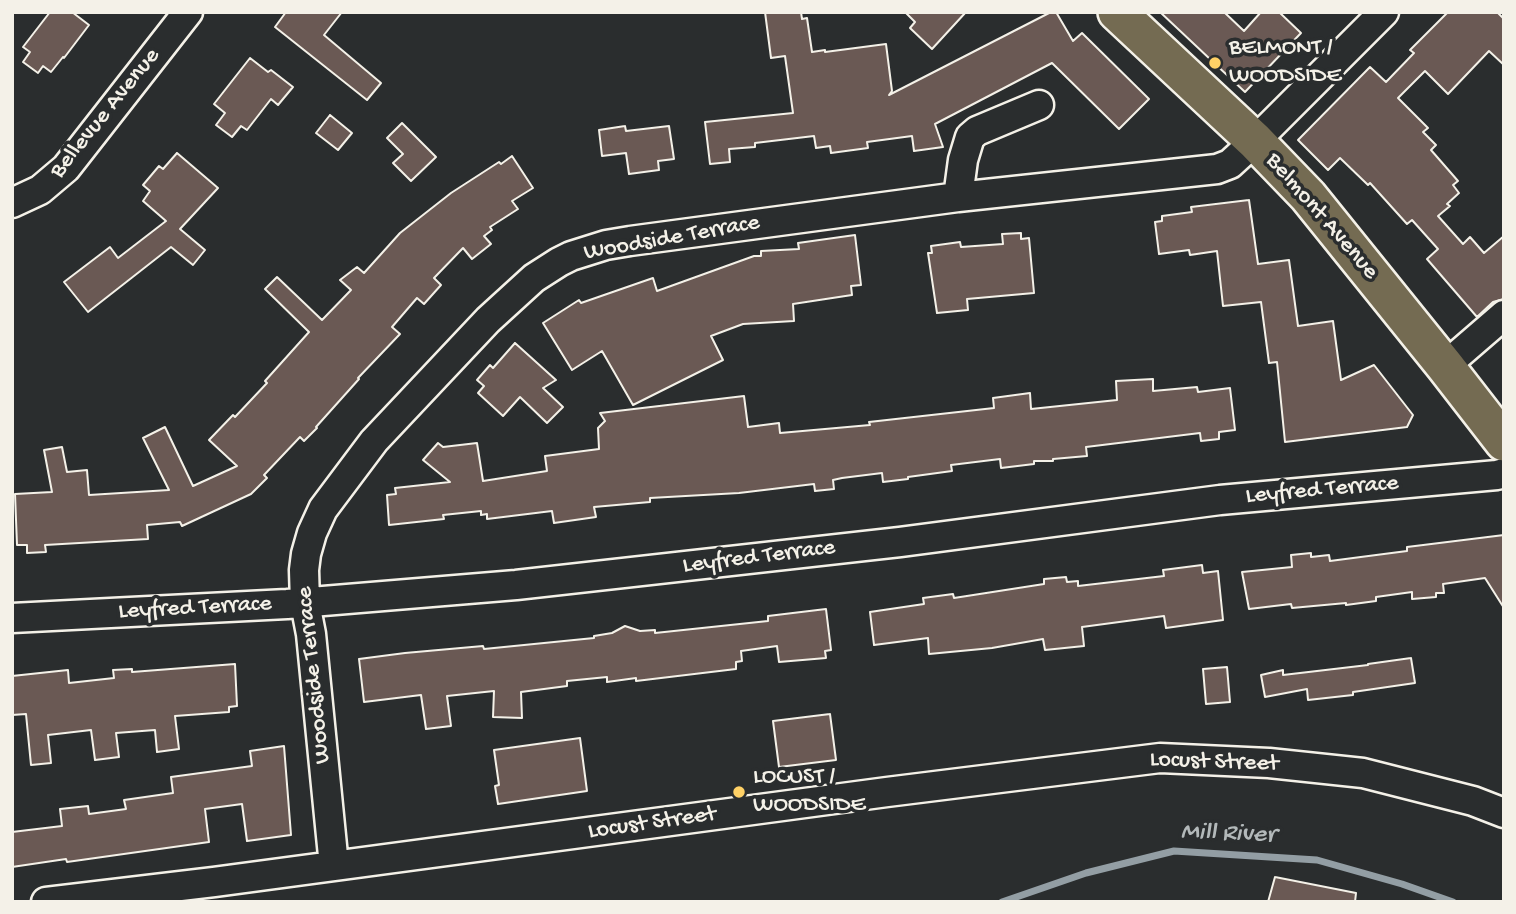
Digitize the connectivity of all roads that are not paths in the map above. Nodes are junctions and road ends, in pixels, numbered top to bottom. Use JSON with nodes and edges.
{"nodes":[{"id":1,"x":188,"y":12,"type":"edge"},
{"id":2,"x":1117,"y":12,"type":"edge"},
{"id":3,"x":1384,"y":12,"type":"edge"},
{"id":4,"x":1039,"y":105,"type":"dead end"},
{"id":5,"x":1255,"y":141,"type":"junction"},
{"id":6,"x":15,"y":196,"type":"edge"},
{"id":7,"x":958,"y":197,"type":"junction"},
{"id":8,"x":1504,"y":315,"type":"edge"},
{"id":9,"x":1445,"y":366,"type":"junction"},
{"id":10,"x":1504,"y":442,"type":"edge"},
{"id":11,"x":1504,"y":473,"type":"edge"},
{"id":12,"x":305,"y":603,"type":"junction"},
{"id":13,"x":12,"y":618,"type":"edge"},
{"id":14,"x":1504,"y":813,"type":"edge"},
{"id":15,"x":334,"y":866,"type":"junction"},
{"id":16,"x":46,"y":902,"type":"edge"}],
"edges":[{"from":1,"to":6,"type":"street","name":"Bellevue Avenue"},
{"from":2,"to":5,"type":"main road","name":"Belmont Avenue"},
{"from":3,"to":5,"type":"street","name":"Woodside Terrace"},
{"from":4,"to":7,"type":"street"},
{"from":5,"to":7,"type":"street","name":"Woodside Terrace"},
{"from":5,"to":9,"type":"main road","name":"Belmont Avenue"},
{"from":7,"to":12,"type":"street","name":"Woodside Terrace"},
{"from":8,"to":9,"type":"street"},
{"from":9,"to":10,"type":"main road","name":"Belmont Avenue"},
{"from":11,"to":12,"type":"street","name":"Leyfred Terrace"},
{"from":12,"to":13,"type":"street","name":"Leyfred Terrace"},
{"from":12,"to":15,"type":"street","name":"Woodside Terrace"},
{"from":14,"to":15,"type":"street","name":"Locust Street"},
{"from":15,"to":16,"type":"street","name":"Locust Street"}]}
